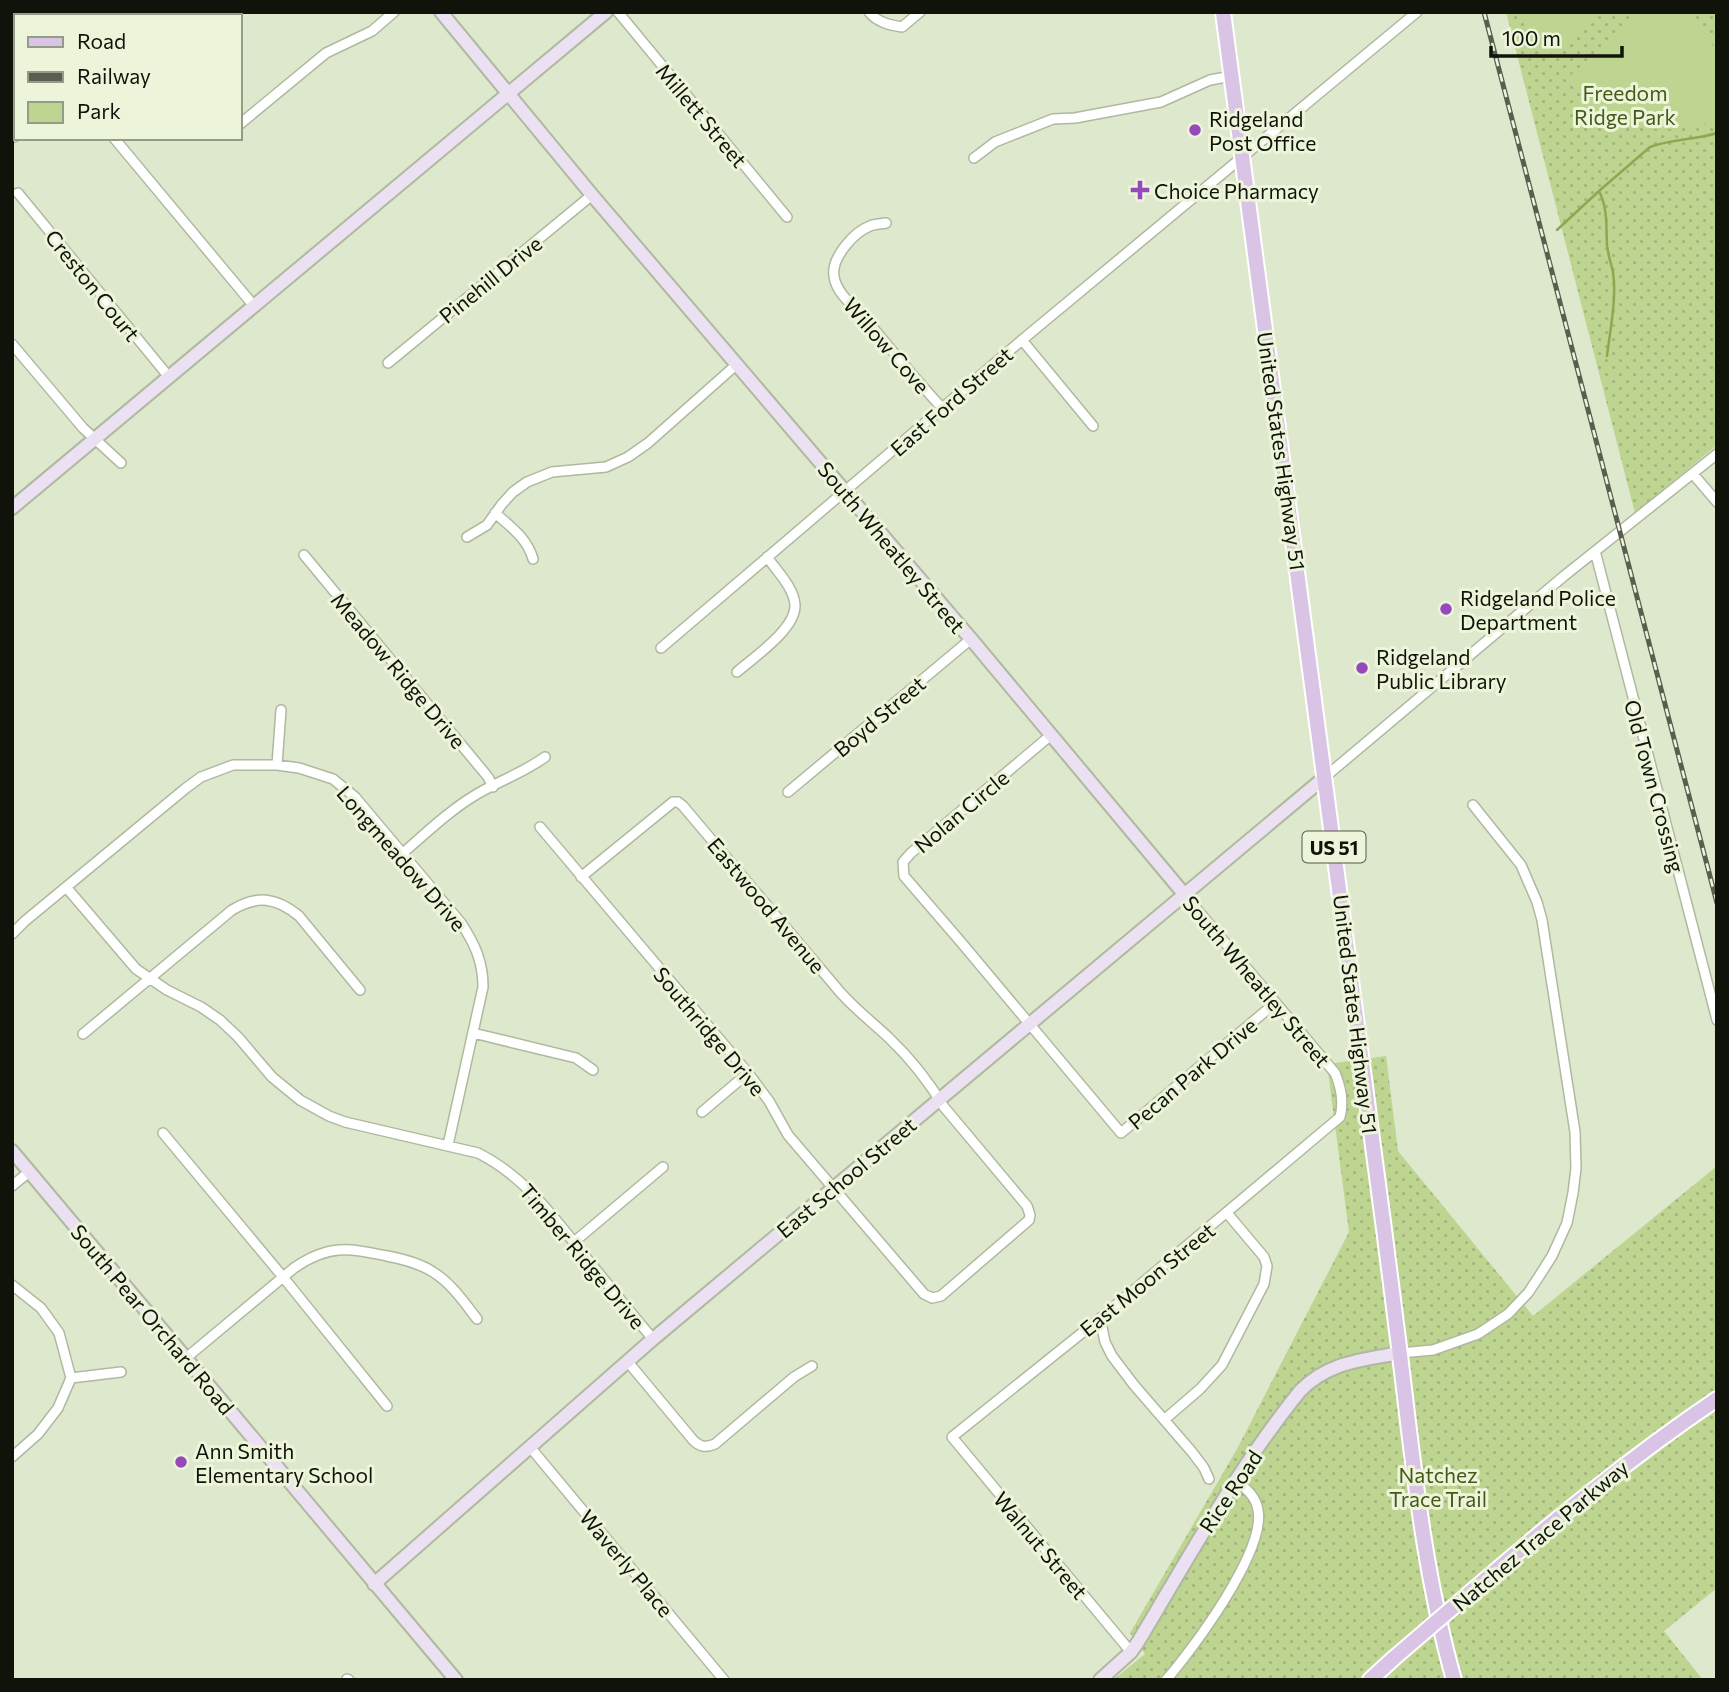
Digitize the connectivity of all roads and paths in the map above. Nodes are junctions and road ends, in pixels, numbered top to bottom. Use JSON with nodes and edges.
{"nodes":[{"id":1,"x":394,"y":12,"type":"edge"},
{"id":2,"x":441,"y":12,"type":"edge"},
{"id":3,"x":606,"y":12,"type":"edge"},
{"id":4,"x":618,"y":12,"type":"edge"},
{"id":5,"x":869,"y":12,"type":"edge"},
{"id":6,"x":920,"y":12,"type":"edge"},
{"id":7,"x":1223,"y":12,"type":"edge"},
{"id":8,"x":1417,"y":12,"type":"edge"},
{"id":9,"x":1232,"y":76,"type":"junction"},
{"id":10,"x":509,"y":93,"type":"junction"},
{"id":11,"x":242,"y":122,"type":"edge"},
{"id":12,"x":116,"y":140,"type":"edge"},
{"id":13,"x":974,"y":158,"type":"dead end"},
{"id":14,"x":1243,"y":158,"type":"junction"},
{"id":15,"x":18,"y":193,"type":"dead end"},
{"id":16,"x":592,"y":195,"type":"junction"},
{"id":17,"x":788,"y":217,"type":"dead end"},
{"id":18,"x":886,"y":223,"type":"dead end"},
{"id":19,"x":254,"y":306,"type":"junction"},
{"id":20,"x":1022,"y":340,"type":"junction"},
{"id":21,"x":12,"y":344,"type":"edge"},
{"id":22,"x":388,"y":363,"type":"dead end"},
{"id":23,"x":736,"y":365,"type":"junction"},
{"id":24,"x":169,"y":377,"type":"junction"},
{"id":25,"x":943,"y":409,"type":"junction"},
{"id":26,"x":1093,"y":426,"type":"dead end"},
{"id":27,"x":94,"y":439,"type":"junction"},
{"id":28,"x":1717,"y":454,"type":"edge"},
{"id":29,"x":121,"y":463,"type":"dead end"},
{"id":30,"x":1693,"y":474,"type":"junction"},
{"id":31,"x":845,"y":492,"type":"junction"},
{"id":32,"x":1717,"y":502,"type":"edge"},
{"id":33,"x":13,"y":507,"type":"edge"},
{"id":34,"x":495,"y":513,"type":"junction"},
{"id":35,"x":467,"y":537,"type":"dead end"},
{"id":36,"x":1595,"y":551,"type":"junction"},
{"id":37,"x":304,"y":555,"type":"dead end"},
{"id":38,"x":767,"y":557,"type":"junction"},
{"id":39,"x":533,"y":559,"type":"dead end"},
{"id":40,"x":971,"y":639,"type":"junction"},
{"id":41,"x":661,"y":648,"type":"dead end"},
{"id":42,"x":737,"y":672,"type":"dead end"},
{"id":43,"x":281,"y":710,"type":"dead end"},
{"id":44,"x":1051,"y":735,"type":"junction"},
{"id":45,"x":545,"y":757,"type":"dead end"},
{"id":46,"x":277,"y":765,"type":"junction"},
{"id":47,"x":1325,"y":777,"type":"junction"},
{"id":48,"x":493,"y":786,"type":"junction"},
{"id":49,"x":788,"y":792,"type":"dead end"},
{"id":50,"x":1473,"y":805,"type":"dead end"},
{"id":51,"x":540,"y":827,"type":"dead end"},
{"id":52,"x":402,"y":853,"type":"junction"},
{"id":53,"x":581,"y":877,"type":"junction"},
{"id":54,"x":66,"y":887,"type":"junction"},
{"id":55,"x":1184,"y":894,"type":"junction"},
{"id":56,"x":12,"y":934,"type":"edge"},
{"id":57,"x":148,"y":979,"type":"junction"},
{"id":58,"x":360,"y":990,"type":"dead end"},
{"id":59,"x":1275,"y":1003,"type":"junction"},
{"id":60,"x":1717,"y":1020,"type":"edge"},
{"id":61,"x":1030,"y":1024,"type":"junction"},
{"id":62,"x":473,"y":1033,"type":"junction"},
{"id":63,"x":83,"y":1034,"type":"dead end"},
{"id":64,"x":593,"y":1070,"type":"dead end"},
{"id":65,"x":748,"y":1073,"type":"junction"},
{"id":66,"x":940,"y":1099,"type":"junction"},
{"id":67,"x":702,"y":1112,"type":"dead end"},
{"id":68,"x":1340,"y":1117,"type":"joint"},
{"id":69,"x":163,"y":1133,"type":"dead end"},
{"id":70,"x":448,"y":1145,"type":"junction"},
{"id":71,"x":12,"y":1152,"type":"edge"},
{"id":72,"x":663,"y":1167,"type":"dead end"},
{"id":73,"x":29,"y":1172,"type":"junction"},
{"id":74,"x":12,"y":1186,"type":"edge"},
{"id":75,"x":833,"y":1188,"type":"junction"},
{"id":76,"x":1227,"y":1213,"type":"junction"},
{"id":77,"x":574,"y":1242,"type":"junction"},
{"id":78,"x":283,"y":1277,"type":"junction"},
{"id":79,"x":12,"y":1285,"type":"edge"},
{"id":80,"x":1103,"y":1316,"type":"junction"},
{"id":81,"x":477,"y":1319,"type":"dead end"},
{"id":82,"x":653,"y":1339,"type":"junction"},
{"id":83,"x":1400,"y":1353,"type":"junction"},
{"id":84,"x":186,"y":1358,"type":"junction"},
{"id":85,"x":628,"y":1362,"type":"junction"},
{"id":86,"x":813,"y":1366,"type":"dead end"},
{"id":87,"x":121,"y":1372,"type":"dead end"},
{"id":88,"x":71,"y":1378,"type":"junction"},
{"id":89,"x":1717,"y":1399,"type":"edge"},
{"id":90,"x":387,"y":1406,"type":"dead end"},
{"id":91,"x":1164,"y":1420,"type":"junction"},
{"id":92,"x":952,"y":1437,"type":"joint"},
{"id":93,"x":530,"y":1447,"type":"junction"},
{"id":94,"x":13,"y":1456,"type":"edge"},
{"id":95,"x":1209,"y":1479,"type":"dead end"},
{"id":96,"x":1236,"y":1480,"type":"junction"},
{"id":97,"x":374,"y":1584,"type":"junction"},
{"id":98,"x":1131,"y":1652,"type":"junction"},
{"id":99,"x":456,"y":1680,"type":"edge"},
{"id":100,"x":724,"y":1680,"type":"edge"},
{"id":101,"x":1100,"y":1680,"type":"edge"},
{"id":102,"x":1166,"y":1680,"type":"edge"},
{"id":103,"x":1370,"y":1680,"type":"edge"},
{"id":104,"x":1454,"y":1680,"type":"edge"}],
"edges":[{"from":1,"to":11,"type":"street"},
{"from":2,"to":10,"type":"street","name":"South Wheatley Street"},
{"from":3,"to":10,"type":"street"},
{"from":4,"to":17,"type":"street","name":"Millett Street"},
{"from":5,"to":6,"type":"street"},
{"from":7,"to":9,"type":"main road","name":"United States Highway 51","number":"US 51"},
{"from":8,"to":14,"type":"street","name":"East Ford Street"},
{"from":9,"to":13,"type":"street"},
{"from":9,"to":14,"type":"main road","name":"United States Highway 51","number":"US 51"},
{"from":10,"to":16,"type":"street","name":"South Wheatley Street"},
{"from":10,"to":19,"type":"street"},
{"from":12,"to":19,"type":"street"},
{"from":14,"to":20,"type":"street","name":"East Ford Street"},
{"from":14,"to":47,"type":"main road","name":"United States Highway 51","number":"US 51"},
{"from":15,"to":24,"type":"street","name":"Creston Court"},
{"from":16,"to":22,"type":"street","name":"Pinehill Drive"},
{"from":16,"to":23,"type":"street","name":"South Wheatley Street"},
{"from":18,"to":25,"type":"street","name":"Willow Cove"},
{"from":19,"to":24,"type":"street"},
{"from":20,"to":25,"type":"street","name":"East Ford Street"},
{"from":20,"to":26,"type":"street"},
{"from":21,"to":27,"type":"street"},
{"from":23,"to":31,"type":"street","name":"South Wheatley Street"},
{"from":23,"to":34,"type":"street"},
{"from":24,"to":27,"type":"street"},
{"from":25,"to":31,"type":"street","name":"East Ford Street"},
{"from":27,"to":29,"type":"street"},
{"from":27,"to":33,"type":"street"},
{"from":28,"to":30,"type":"street"},
{"from":30,"to":32,"type":"street"},
{"from":30,"to":36,"type":"street"},
{"from":31,"to":38,"type":"street","name":"East Ford Street"},
{"from":31,"to":40,"type":"street","name":"South Wheatley Street"},
{"from":34,"to":35,"type":"street"},
{"from":34,"to":39,"type":"street"},
{"from":36,"to":47,"type":"street"},
{"from":36,"to":60,"type":"street","name":"Old Town Crossing"},
{"from":37,"to":48,"type":"street","name":"Meadow Ridge Drive"},
{"from":38,"to":41,"type":"street","name":"East Ford Street"},
{"from":38,"to":42,"type":"street"},
{"from":40,"to":44,"type":"street","name":"South Wheatley Street"},
{"from":40,"to":49,"type":"street","name":"Boyd Street"},
{"from":43,"to":46,"type":"street"},
{"from":44,"to":55,"type":"street","name":"South Wheatley Street"},
{"from":44,"to":61,"type":"street","name":"Nolan Circle"},
{"from":45,"to":48,"type":"street"},
{"from":46,"to":52,"type":"street","name":"Longmeadow Drive"},
{"from":46,"to":54,"type":"street","name":"Longmeadow Drive"},
{"from":47,"to":55,"type":"street","name":"East School Street"},
{"from":47,"to":83,"type":"main road","name":"United States Highway 51","number":"US 51"},
{"from":48,"to":52,"type":"street"},
{"from":50,"to":83,"type":"street"},
{"from":51,"to":53,"type":"street"},
{"from":52,"to":62,"type":"street","name":"Longmeadow Drive"},
{"from":53,"to":65,"type":"street","name":"Southridge Drive"},
{"from":53,"to":66,"type":"street","name":"Eastwood Avenue"},
{"from":54,"to":56,"type":"street","name":"Longmeadow Drive"},
{"from":54,"to":57,"type":"street","name":"Timber Ridge Drive"},
{"from":55,"to":59,"type":"street","name":"South Wheatley Street"},
{"from":55,"to":61,"type":"street","name":"East School Street"},
{"from":57,"to":58,"type":"street"},
{"from":57,"to":63,"type":"street"},
{"from":57,"to":70,"type":"street","name":"Timber Ridge Drive"},
{"from":59,"to":61,"type":"street","name":"Pecan Park Drive"},
{"from":59,"to":68,"type":"street","name":"South Wheatley Street"},
{"from":61,"to":66,"type":"street","name":"East School Street"},
{"from":62,"to":64,"type":"street"},
{"from":62,"to":70,"type":"street","name":"Longmeadow Drive"},
{"from":65,"to":67,"type":"street"},
{"from":65,"to":75,"type":"street","name":"Southridge Drive"},
{"from":66,"to":75,"type":"street","name":"East School Street"},
{"from":66,"to":75,"type":"street","name":"Southridge Drive"},
{"from":68,"to":76,"type":"street","name":"East Moon Street"},
{"from":69,"to":78,"type":"street"},
{"from":70,"to":77,"type":"street","name":"Timber Ridge Drive"},
{"from":71,"to":73,"type":"street","name":"South Pear Orchard Road"},
{"from":72,"to":77,"type":"street"},
{"from":73,"to":74,"type":"street"},
{"from":73,"to":84,"type":"street","name":"South Pear Orchard Road"},
{"from":75,"to":82,"type":"street","name":"East School Street"},
{"from":76,"to":80,"type":"street","name":"East Moon Street"},
{"from":76,"to":91,"type":"street"},
{"from":77,"to":82,"type":"street","name":"Timber Ridge Drive"},
{"from":78,"to":81,"type":"street"},
{"from":78,"to":84,"type":"street"},
{"from":78,"to":90,"type":"street"},
{"from":79,"to":88,"type":"street"},
{"from":80,"to":91,"type":"street"},
{"from":80,"to":92,"type":"street","name":"East Moon Street"},
{"from":82,"to":85,"type":"street","name":"East School Street"},
{"from":83,"to":96,"type":"street","name":"Rice Road"},
{"from":83,"to":104,"type":"main road","name":"United States Highway 51","number":"US 51"},
{"from":84,"to":97,"type":"street","name":"South Pear Orchard Road"},
{"from":85,"to":86,"type":"street"},
{"from":85,"to":93,"type":"street","name":"East School Street"},
{"from":87,"to":88,"type":"street"},
{"from":88,"to":94,"type":"street"},
{"from":89,"to":103,"type":"main road","name":"Natchez Trace Parkway","bridge":true},
{"from":91,"to":95,"type":"street"},
{"from":92,"to":98,"type":"street","name":"Walnut Street"},
{"from":93,"to":97,"type":"street","name":"East School Street"},
{"from":93,"to":100,"type":"street","name":"Waverly Place"},
{"from":96,"to":98,"type":"street","name":"Rice Road"},
{"from":96,"to":102,"type":"street"},
{"from":97,"to":99,"type":"street","name":"South Pear Orchard Road"},
{"from":98,"to":101,"type":"street","name":"Rice Road"}]}
